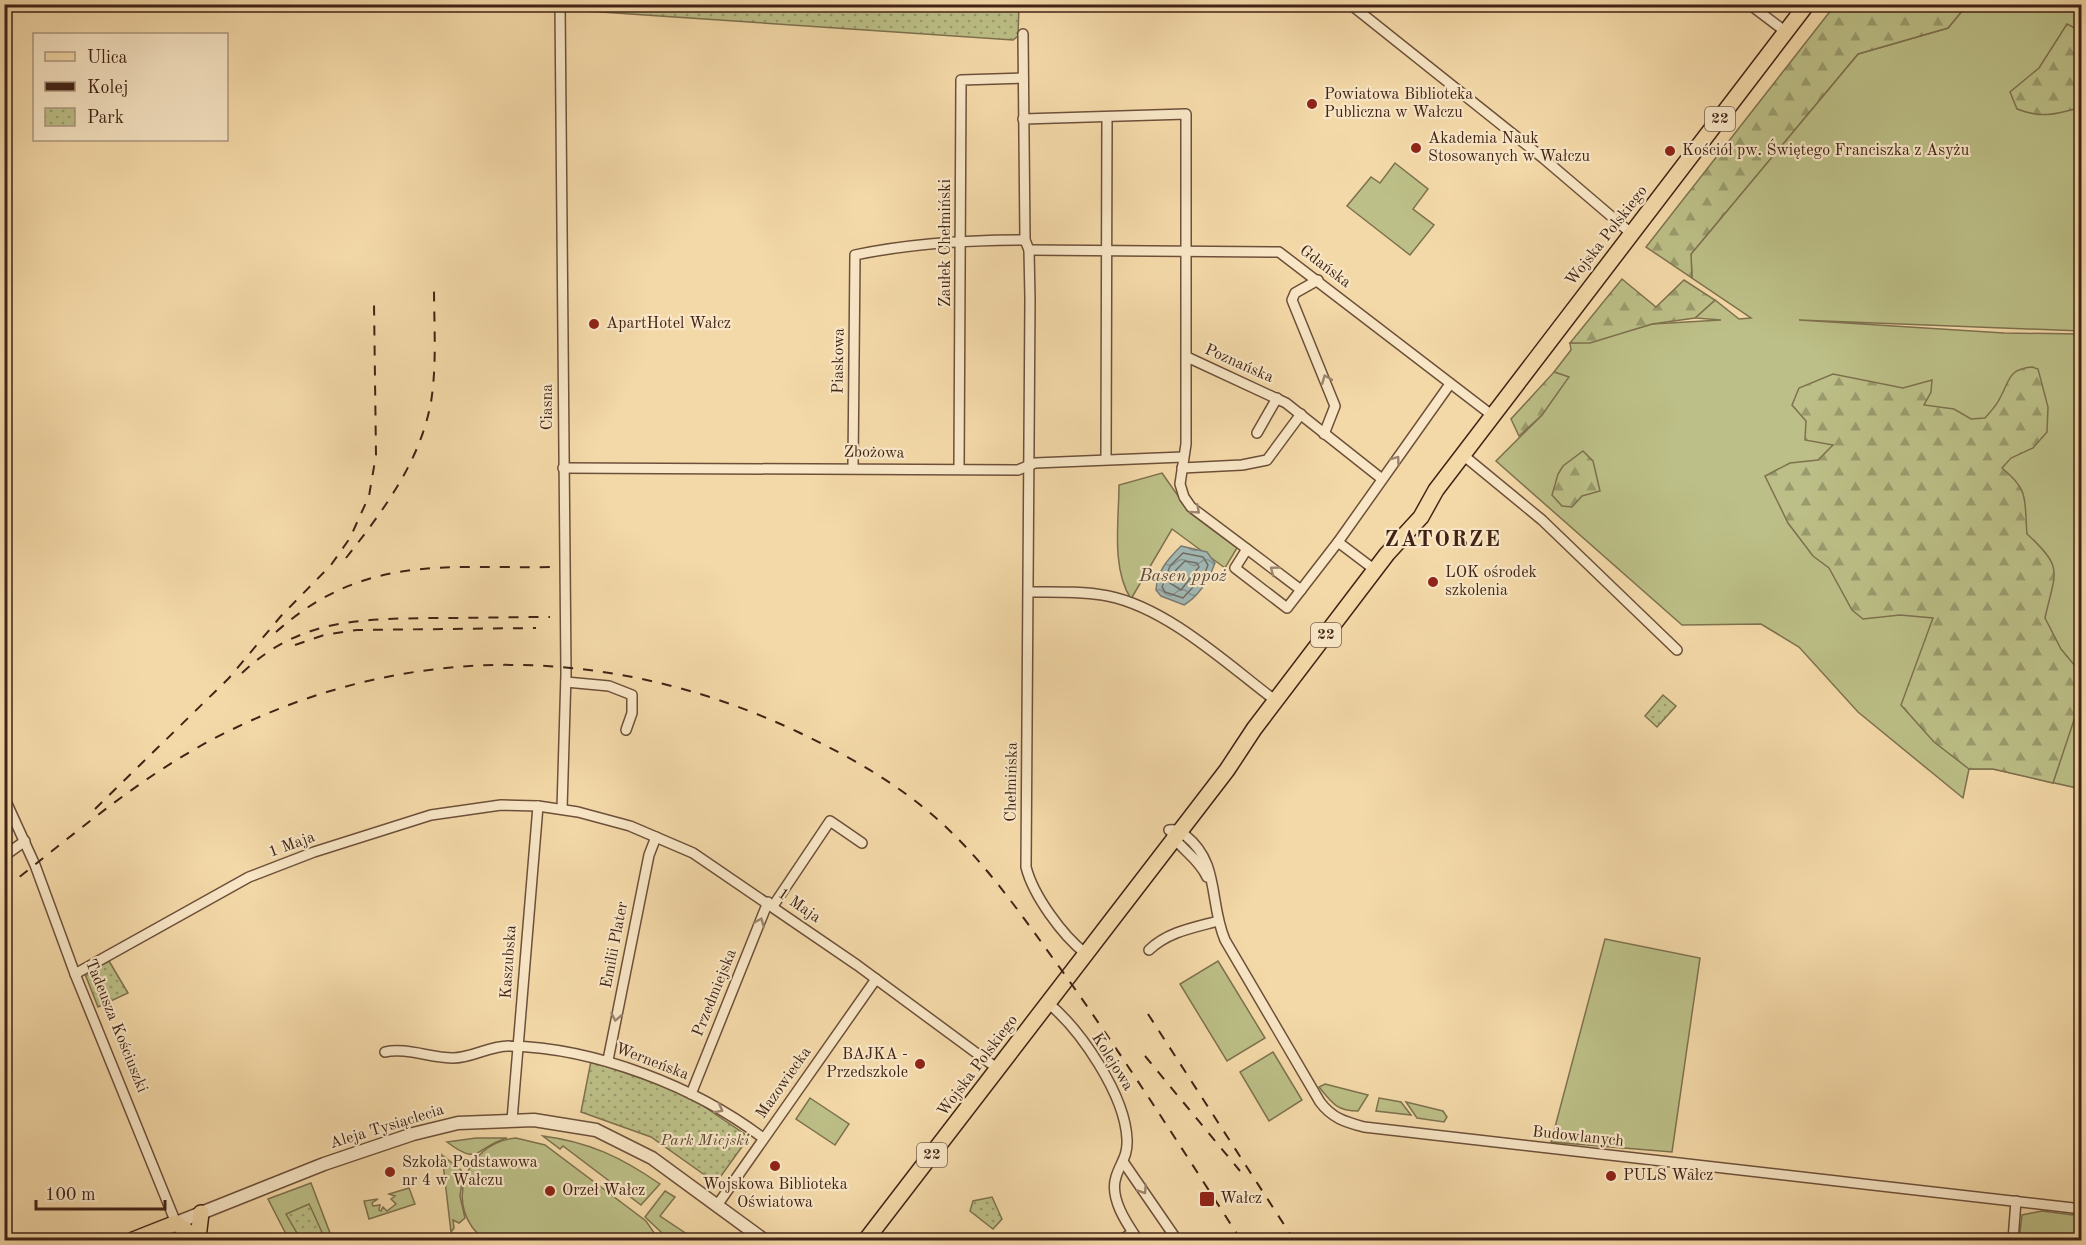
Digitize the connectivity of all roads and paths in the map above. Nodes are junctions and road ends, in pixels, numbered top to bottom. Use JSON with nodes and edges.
{"nodes":[{"id":1,"x":560,"y":4,"type":"edge"},
{"id":2,"x":1350,"y":4,"type":"edge"},
{"id":3,"x":1749,"y":4,"type":"edge"},
{"id":4,"x":1807,"y":4,"type":"edge"},
{"id":5,"x":1786,"y":32,"type":"junction"},
{"id":6,"x":1023,"y":34,"type":"dead end"},
{"id":7,"x":1023,"y":78,"type":"junction"},
{"id":8,"x":1107,"y":117,"type":"junction"},
{"id":9,"x":1023,"y":119,"type":"junction"},
{"id":10,"x":1632,"y":234,"type":"junction"},
{"id":11,"x":961,"y":240,"type":"junction"},
{"id":12,"x":1025,"y":240,"type":"junction"},
{"id":13,"x":1029,"y":250,"type":"junction"},
{"id":14,"x":1108,"y":251,"type":"junction"},
{"id":15,"x":1186,"y":252,"type":"junction"},
{"id":16,"x":1318,"y":280,"type":"junction"},
{"id":17,"x":1187,"y":357,"type":"junction"},
{"id":18,"x":1450,"y":384,"type":"junction"},
{"id":19,"x":1277,"y":398,"type":"junction"},
{"id":20,"x":1301,"y":414,"type":"junction"},
{"id":21,"x":1493,"y":416,"type":"junction"},
{"id":22,"x":1257,"y":433,"type":"dead end"},
{"id":23,"x":1324,"y":434,"type":"junction"},
{"id":24,"x":1463,"y":455,"type":"junction"},
{"id":25,"x":1183,"y":457,"type":"junction"},
{"id":26,"x":1107,"y":459,"type":"junction"},
{"id":27,"x":1029,"y":466,"type":"junction"},
{"id":28,"x":853,"y":467,"type":"junction"},
{"id":29,"x":563,"y":468,"type":"junction"},
{"id":30,"x":1182,"y":468,"type":"junction"},
{"id":31,"x":959,"y":470,"type":"junction"},
{"id":32,"x":1382,"y":479,"type":"junction"},
{"id":33,"x":1338,"y":542,"type":"junction"},
{"id":34,"x":1246,"y":549,"type":"junction"},
{"id":35,"x":1375,"y":570,"type":"junction"},
{"id":36,"x":1301,"y":590,"type":"junction"},
{"id":37,"x":1029,"y":592,"type":"junction"},
{"id":38,"x":1677,"y":650,"type":"dead end"},
{"id":39,"x":566,"y":682,"type":"junction"},
{"id":40,"x":1276,"y":701,"type":"junction"},
{"id":41,"x":626,"y":730,"type":"dead end"},
{"id":42,"x":4,"y":796,"type":"edge"},
{"id":43,"x":538,"y":806,"type":"junction"},
{"id":44,"x":562,"y":809,"type":"junction"},
{"id":45,"x":1174,"y":833,"type":"junction"},
{"id":46,"x":656,"y":837,"type":"junction"},
{"id":47,"x":25,"y":842,"type":"junction"},
{"id":48,"x":862,"y":843,"type":"dead end"},
{"id":49,"x":1186,"y":851,"type":"junction"},
{"id":50,"x":4,"y":856,"type":"edge"},
{"id":51,"x":1156,"y":861,"type":"junction"},
{"id":52,"x":1212,"y":887,"type":"junction"},
{"id":53,"x":770,"y":904,"type":"junction"},
{"id":54,"x":1218,"y":921,"type":"junction"},
{"id":55,"x":1090,"y":946,"type":"junction"},
{"id":56,"x":1149,"y":950,"type":"dead end"},
{"id":57,"x":75,"y":974,"type":"junction"},
{"id":58,"x":876,"y":979,"type":"junction"},
{"id":59,"x":1048,"y":1003,"type":"junction"},
{"id":60,"x":518,"y":1046,"type":"junction"},
{"id":61,"x":385,"y":1052,"type":"dead end"},
{"id":62,"x":608,"y":1060,"type":"junction"},
{"id":63,"x":998,"y":1070,"type":"junction"},
{"id":64,"x":691,"y":1094,"type":"junction"},
{"id":65,"x":512,"y":1120,"type":"junction"},
{"id":66,"x":763,"y":1138,"type":"junction"},
{"id":67,"x":1124,"y":1163,"type":"junction"},
{"id":68,"x":2016,"y":1201,"type":"junction"},
{"id":69,"x":718,"y":1204,"type":"junction"},
{"id":70,"x":2082,"y":1209,"type":"edge"},
{"id":71,"x":201,"y":1213,"type":"junction"},
{"id":72,"x":176,"y":1223,"type":"junction"},
{"id":73,"x":1135,"y":1237,"type":"edge"},
{"id":74,"x":198,"y":1239,"type":"edge"},
{"id":75,"x":133,"y":1240,"type":"edge"},
{"id":76,"x":181,"y":1240,"type":"edge"},
{"id":77,"x":764,"y":1240,"type":"edge"},
{"id":78,"x":866,"y":1240,"type":"edge"},
{"id":79,"x":1121,"y":1240,"type":"edge"},
{"id":80,"x":1177,"y":1240,"type":"edge"},
{"id":81,"x":2013,"y":1240,"type":"edge"}],
"edges":[{"from":1,"to":29,"type":"street","name":"Ciasna"},
{"from":2,"to":10,"type":"street"},
{"from":3,"to":5,"type":"street"},
{"from":4,"to":5,"type":"main road","name":"Wojska Polskiego","number":"22"},
{"from":5,"to":10,"type":"main road","name":"Wojska Polskiego","number":"22"},
{"from":6,"to":7,"type":"street"},
{"from":7,"to":9,"type":"street"},
{"from":7,"to":11,"type":"street","name":"Zaułek Chełmiński"},
{"from":8,"to":9,"type":"street"},
{"from":8,"to":14,"type":"street"},
{"from":8,"to":15,"type":"street"},
{"from":9,"to":12,"type":"street"},
{"from":10,"to":21,"type":"main road","name":"Wojska Polskiego","number":"22"},
{"from":11,"to":12,"type":"street"},
{"from":11,"to":28,"type":"street","name":"Piaskowa"},
{"from":11,"to":31,"type":"street","name":"Zaułek Chełmiński"},
{"from":12,"to":13,"type":"street"},
{"from":13,"to":14,"type":"street","name":"Gdańska"},
{"from":13,"to":27,"type":"street"},
{"from":14,"to":15,"type":"street","name":"Gdańska"},
{"from":14,"to":26,"type":"street"},
{"from":15,"to":16,"type":"street","name":"Gdańska"},
{"from":15,"to":17,"type":"street"},
{"from":16,"to":18,"type":"street","name":"Gdańska"},
{"from":23,"to":16,"type":"street","one_way":true},
{"from":17,"to":19,"type":"street","name":"Poznańska"},
{"from":17,"to":25,"type":"street","name":"Poznańska"},
{"from":18,"to":21,"type":"street","name":"Gdańska"},
{"from":32,"to":18,"type":"street","one_way":true},
{"from":19,"to":20,"type":"street","name":"Poznańska"},
{"from":19,"to":22,"type":"street"},
{"from":20,"to":23,"type":"street","name":"Poznańska"},
{"from":20,"to":30,"type":"street"},
{"from":21,"to":24,"type":"main road","name":"Wojska Polskiego","number":"22"},
{"from":23,"to":32,"type":"street","name":"Poznańska"},
{"from":24,"to":35,"type":"main road","name":"Wojska Polskiego","number":"22"},
{"from":24,"to":38,"type":"street"},
{"from":25,"to":26,"type":"street","name":"Zbożowa"},
{"from":25,"to":30,"type":"street","name":"Poznańska"},
{"from":26,"to":27,"type":"street","name":"Zbożowa"},
{"from":27,"to":31,"type":"street","name":"Zbożowa"},
{"from":27,"to":37,"type":"street","name":"Chełmińska"},
{"from":28,"to":29,"type":"street","name":"Zbożowa"},
{"from":28,"to":31,"type":"street","name":"Zbożowa"},
{"from":29,"to":39,"type":"street","name":"Ciasna"},
{"from":30,"to":34,"type":"street","name":"Poznańska","one_way":true},
{"from":32,"to":33,"type":"street"},
{"from":33,"to":35,"type":"street"},
{"from":33,"to":36,"type":"street"},
{"from":36,"to":34,"type":"street","name":"Poznańska","one_way":true},
{"from":34,"to":36,"type":"street"},
{"from":35,"to":40,"type":"main road","name":"Wojska Polskiego","number":"22"},
{"from":37,"to":40,"type":"street"},
{"from":37,"to":55,"type":"street","name":"Chełmińska"},
{"from":39,"to":41,"type":"street"},
{"from":39,"to":44,"type":"street","name":"Ciasna"},
{"from":40,"to":45,"type":"main road","name":"Wojska Polskiego","number":"22"},
{"from":42,"to":47,"type":"street","name":"Tadeusza Kościuszki"},
{"from":43,"to":44,"type":"street","name":"1 Maja"},
{"from":43,"to":57,"type":"street","name":"1 Maja"},
{"from":43,"to":60,"type":"street","name":"Kaszubska"},
{"from":44,"to":46,"type":"street","name":"1 Maja"},
{"from":45,"to":49,"type":"street","name":"Budowlanych"},
{"from":45,"to":51,"type":"main road","name":"Wojska Polskiego","number":"22"},
{"from":45,"to":52,"type":"street","name":"Budowlanych"},
{"from":45,"to":55,"type":"main road","name":"Wojska Polskiego","number":"22"},
{"from":46,"to":53,"type":"street","name":"1 Maja"},
{"from":46,"to":62,"type":"street","name":"Emilii Plater","one_way":true},
{"from":47,"to":50,"type":"street"},
{"from":47,"to":57,"type":"street","name":"Tadeusza Kościuszki"},
{"from":48,"to":53,"type":"street","name":"Przedmiejska"},
{"from":49,"to":51,"type":"street"},
{"from":49,"to":52,"type":"street","name":"Budowlanych"},
{"from":51,"to":55,"type":"main road","name":"Wojska Polskiego","number":"22"},
{"from":52,"to":54,"type":"street","name":"Budowlanych"},
{"from":53,"to":58,"type":"street","name":"1 Maja"},
{"from":64,"to":53,"type":"street","name":"Przedmiejska","one_way":true},
{"from":54,"to":56,"type":"street"},
{"from":54,"to":68,"type":"street","name":"Budowlanych"},
{"from":55,"to":59,"type":"main road","name":"Wojska Polskiego","number":"22"},
{"from":57,"to":72,"type":"street","name":"Tadeusza Kościuszki"},
{"from":58,"to":63,"type":"street","name":"1 Maja"},
{"from":58,"to":66,"type":"street","name":"Mazowiecka"},
{"from":59,"to":63,"type":"main road","name":"Wojska Polskiego","number":"22"},
{"from":59,"to":67,"type":"street","name":"Kolejowa"},
{"from":60,"to":61,"type":"street","name":"Werneńska"},
{"from":60,"to":62,"type":"street","name":"Werneńska"},
{"from":60,"to":65,"type":"street","name":"Kaszubska"},
{"from":62,"to":64,"type":"street","name":"Werneńska"},
{"from":63,"to":78,"type":"main road","name":"Wojska Polskiego","number":"22"},
{"from":64,"to":66,"type":"street","name":"Werneńska","one_way":true},
{"from":65,"to":69,"type":"street","name":"Aleja Tysiąclecia"},
{"from":65,"to":71,"type":"street","name":"Aleja Tysiąclecia"},
{"from":66,"to":69,"type":"street","name":"Mazowiecka"},
{"from":67,"to":73,"type":"street","name":"Kolejowa"},
{"from":67,"to":80,"type":"street","one_way":true},
{"from":68,"to":70,"type":"street","name":"Budowlanych"},
{"from":68,"to":81,"type":"street"},
{"from":69,"to":77,"type":"street","name":"Aleja Tysiąclecia"},
{"from":71,"to":72,"type":"street","name":"Aleja Tysiąclecia"},
{"from":71,"to":74,"type":"main road"},
{"from":72,"to":74,"type":"main road"},
{"from":72,"to":75,"type":"main road"},
{"from":72,"to":76,"type":"main road","name":"Tadeusza Kościuszki"},
{"from":73,"to":79,"type":"street"}]}
